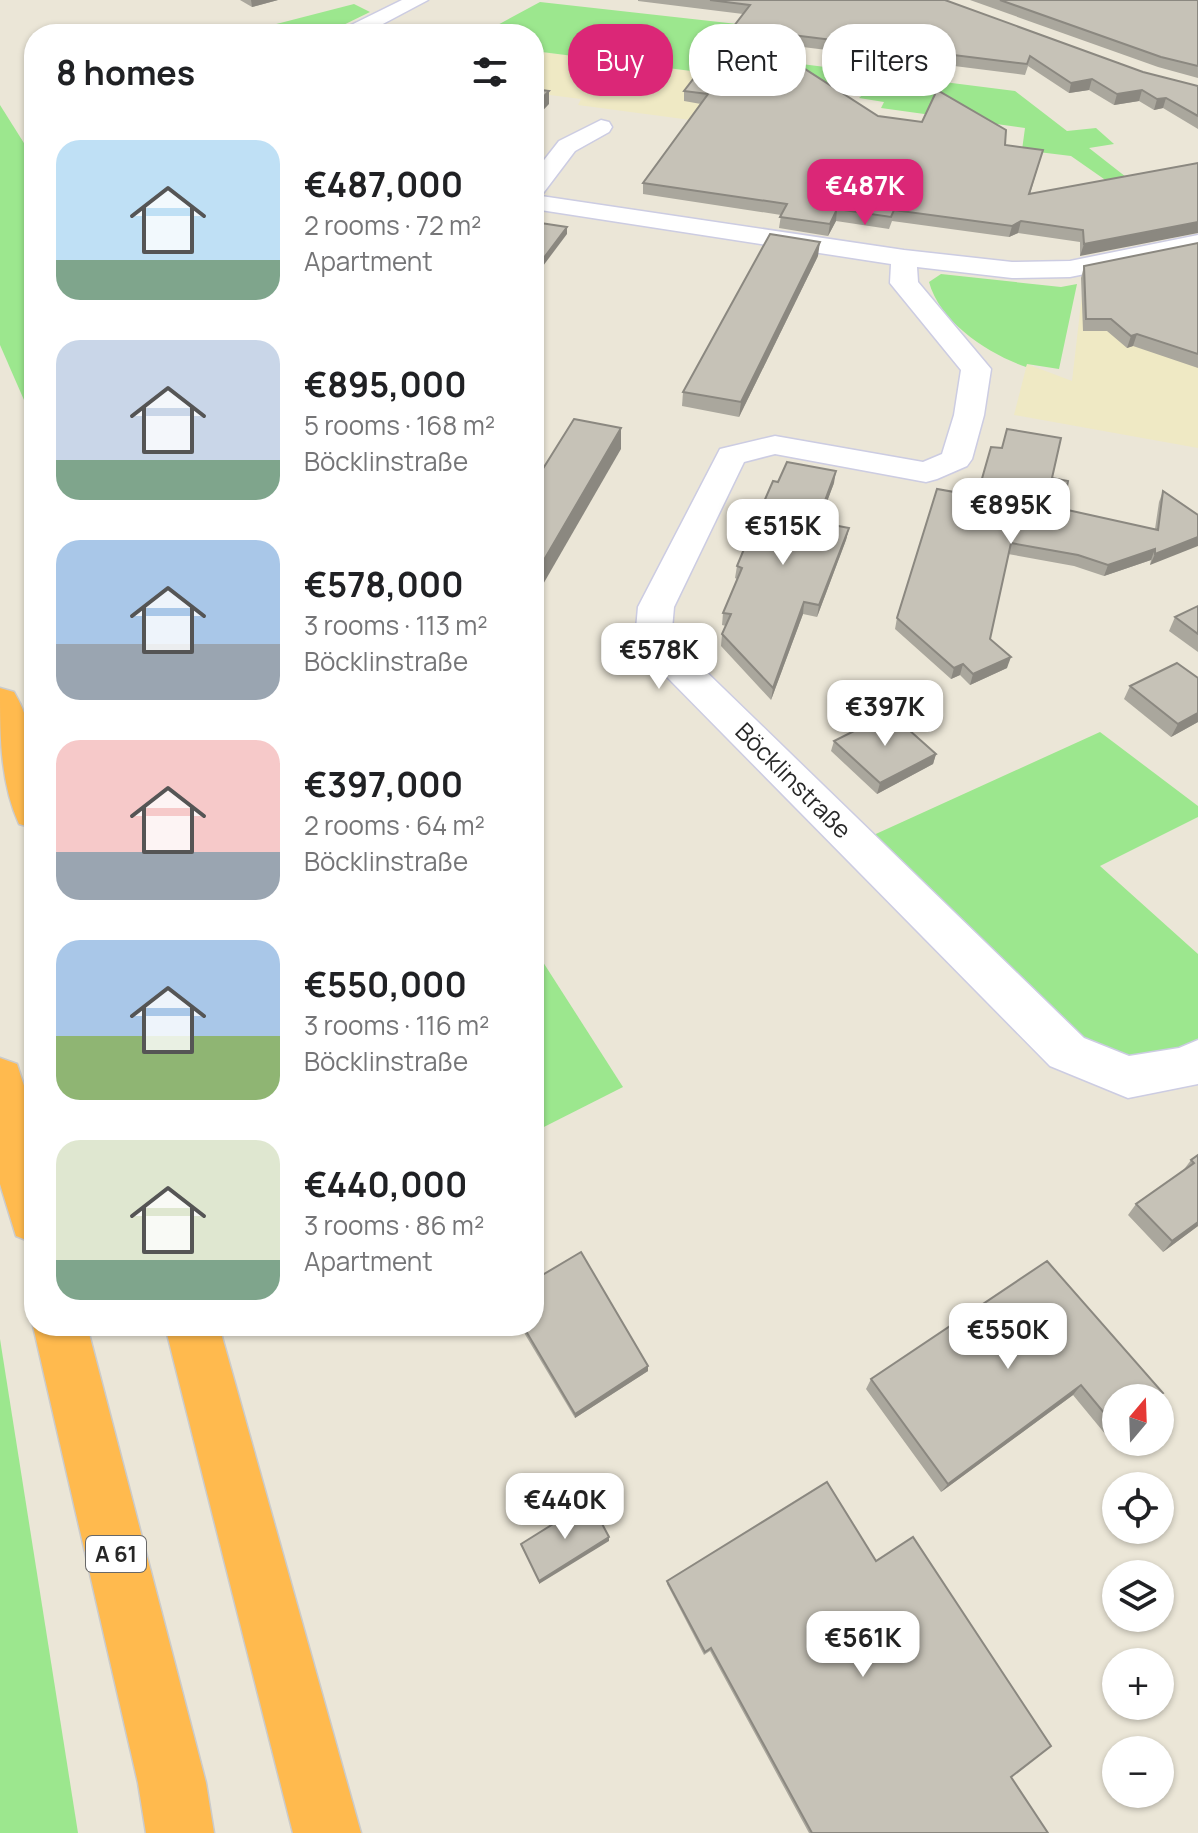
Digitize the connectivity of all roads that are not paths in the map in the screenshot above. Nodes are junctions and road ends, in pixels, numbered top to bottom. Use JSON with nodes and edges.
{"nodes":[{"id":1,"x":418,"y":0,"type":"edge"},
{"id":2,"x":369,"y":24,"type":"edge"},
{"id":3,"x":601,"y":127,"type":"dead end"},
{"id":4,"x":544,"y":177,"type":"edge"},
{"id":5,"x":544,"y":204,"type":"edge"},
{"id":6,"x":1198,"y":243,"type":"edge"},
{"id":7,"x":904,"y":258,"type":"junction"},
{"id":8,"x":0,"y":701,"type":"edge"},
{"id":9,"x":24,"y":780,"type":"edge"},
{"id":10,"x":1198,"y":1061,"type":"edge"},
{"id":11,"x":0,"y":1079,"type":"edge"},
{"id":12,"x":24,"y":1178,"type":"edge"},
{"id":13,"x":62,"y":1336,"type":"edge"},
{"id":14,"x":195,"y":1336,"type":"edge"},
{"id":15,"x":180,"y":1833,"type":"edge"},
{"id":16,"x":327,"y":1833,"type":"edge"}],
"edges":[{"from":1,"to":2,"type":"street"},
{"from":3,"to":4,"type":"street"},
{"from":5,"to":7,"type":"street"},
{"from":6,"to":7,"type":"street"},
{"from":7,"to":10,"type":"street","name":"Böcklinstraße"},
{"from":8,"to":9,"type":"highway"},
{"from":11,"to":12,"type":"highway"},
{"from":13,"to":15,"type":"highway","number":"A 61"},
{"from":14,"to":16,"type":"highway"}]}
